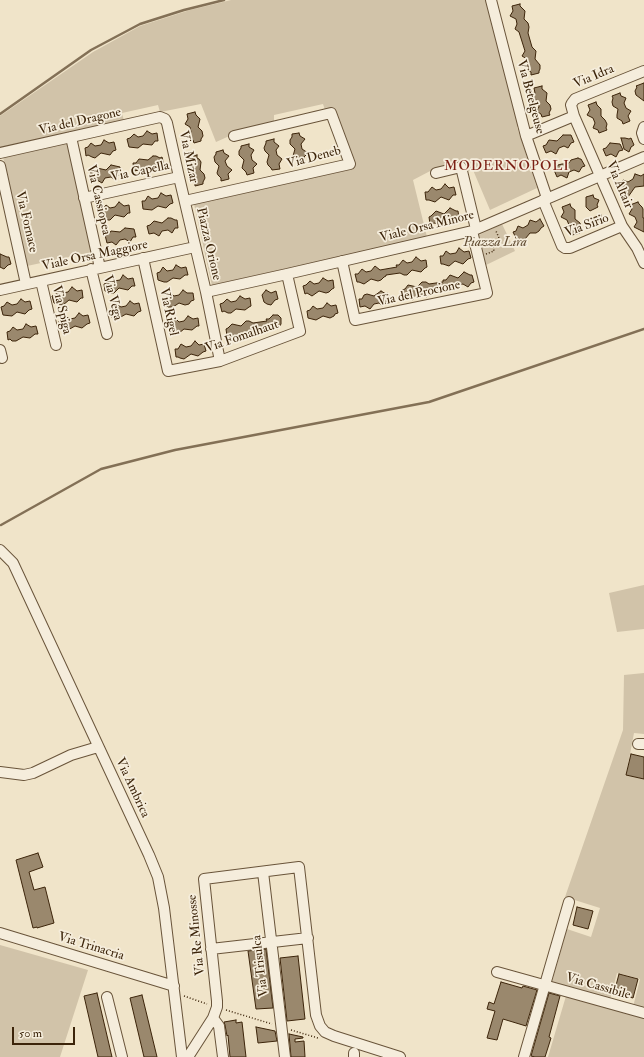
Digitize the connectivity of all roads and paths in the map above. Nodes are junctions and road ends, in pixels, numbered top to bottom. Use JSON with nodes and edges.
{"nodes":[{"id":1,"x":491,"y":0,"type":"edge"},
{"id":2,"x":644,"y":71,"type":"edge"},
{"id":3,"x":574,"y":116,"type":"junction"},
{"id":4,"x":165,"y":119,"type":"joint"},
{"id":5,"x":644,"y":127,"type":"edge"},
{"id":6,"x":234,"y":136,"type":"dead end"},
{"id":7,"x":526,"y":136,"type":"junction"},
{"id":8,"x":71,"y":137,"type":"junction"},
{"id":9,"x":644,"y":139,"type":"edge"},
{"id":10,"x":0,"y":153,"type":"edge"},
{"id":11,"x":644,"y":157,"type":"edge"},
{"id":12,"x":0,"y":166,"type":"edge"},
{"id":13,"x":436,"y":173,"type":"dead end"},
{"id":14,"x":600,"y":176,"type":"junction"},
{"id":15,"x":179,"y":177,"type":"junction"},
{"id":16,"x":84,"y":198,"type":"junction"},
{"id":17,"x":545,"y":199,"type":"junction"},
{"id":18,"x":185,"y":201,"type":"junction"},
{"id":19,"x":11,"y":214,"type":"junction"},
{"id":20,"x":0,"y":217,"type":"edge"},
{"id":21,"x":492,"y":222,"type":"junction"},
{"id":22,"x":622,"y":226,"type":"junction"},
{"id":23,"x":474,"y":230,"type":"junction"},
{"id":24,"x":640,"y":246,"type":"edge"},
{"id":25,"x":195,"y":247,"type":"junction"},
{"id":26,"x":479,"y":256,"type":"junction"},
{"id":27,"x":143,"y":258,"type":"junction"},
{"id":28,"x":342,"y":261,"type":"junction"},
{"id":29,"x":644,"y":263,"type":"edge"},
{"id":30,"x":96,"y":269,"type":"junction"},
{"id":31,"x":287,"y":274,"type":"junction"},
{"id":32,"x":40,"y":281,"type":"junction"},
{"id":33,"x":26,"y":284,"type":"junction"},
{"id":34,"x":0,"y":290,"type":"edge"},
{"id":35,"x":206,"y":292,"type":"junction"},
{"id":36,"x":107,"y":334,"type":"dead end"},
{"id":37,"x":56,"y":346,"type":"dead end"},
{"id":38,"x":220,"y":360,"type":"junction"},
{"id":39,"x":168,"y":371,"type":"joint"},
{"id":40,"x":0,"y":550,"type":"edge"},
{"id":41,"x":98,"y":747,"type":"junction"},
{"id":42,"x":0,"y":772,"type":"edge"},
{"id":43,"x":263,"y":872,"type":"junction"},
{"id":44,"x":569,"y":902,"type":"dead end"},
{"id":45,"x":0,"y":933,"type":"edge"},
{"id":46,"x":308,"y":938,"type":"junction"},
{"id":47,"x":271,"y":942,"type":"junction"},
{"id":48,"x":211,"y":950,"type":"junction"},
{"id":49,"x":497,"y":972,"type":"dead end"},
{"id":50,"x":545,"y":986,"type":"junction"},
{"id":51,"x":174,"y":989,"type":"junction"},
{"id":52,"x":107,"y":997,"type":"dead end"},
{"id":53,"x":217,"y":1007,"type":"junction"},
{"id":54,"x":644,"y":1013,"type":"edge"},
{"id":55,"x":213,"y":1018,"type":"junction"},
{"id":56,"x":281,"y":1027,"type":"junction"},
{"id":57,"x":334,"y":1036,"type":"junction"},
{"id":58,"x":122,"y":1057,"type":"edge"},
{"id":59,"x":182,"y":1057,"type":"edge"},
{"id":60,"x":188,"y":1057,"type":"edge"},
{"id":61,"x":223,"y":1057,"type":"edge"},
{"id":62,"x":285,"y":1057,"type":"edge"},
{"id":63,"x":400,"y":1057,"type":"edge"},
{"id":64,"x":524,"y":1057,"type":"edge"}],
"edges":[{"from":1,"to":7,"type":"street","name":"Via Betelgeuse"},
{"from":2,"to":3,"type":"street","name":"Via Idra"},
{"from":3,"to":7,"type":"street"},
{"from":3,"to":14,"type":"street","name":"Via Altair"},
{"from":4,"to":8,"type":"street","name":"Via del Dragone"},
{"from":4,"to":15,"type":"street","name":"Via Mizar"},
{"from":5,"to":9,"type":"street"},
{"from":6,"to":18,"type":"street","name":"Via Deneb"},
{"from":7,"to":17,"type":"street","name":"Via Betelgeuse"},
{"from":8,"to":10,"type":"street","name":"Via del Dragone"},
{"from":8,"to":16,"type":"street","name":"Via Cassiopea"},
{"from":11,"to":14,"type":"street","name":"Viale Orsa Minore"},
{"from":12,"to":19,"type":"street","name":"Via Fornace"},
{"from":13,"to":23,"type":"street"},
{"from":14,"to":17,"type":"street","name":"Viale Orsa Minore"},
{"from":14,"to":22,"type":"street","name":"Via Altair"},
{"from":15,"to":16,"type":"street","name":"Via Capella"},
{"from":15,"to":18,"type":"street","name":"Via Mizar"},
{"from":16,"to":30,"type":"street","name":"Via Cassiopea"},
{"from":17,"to":21,"type":"street","name":"Viale Orsa Minore"},
{"from":17,"to":22,"type":"street","name":"Via Sirio"},
{"from":18,"to":25,"type":"street","name":"Piazza Orione"},
{"from":19,"to":20,"type":"street"},
{"from":19,"to":33,"type":"street","name":"Via Fornace"},
{"from":21,"to":23,"type":"street","name":"Viale Orsa Minore"},
{"from":21,"to":26,"type":"path"},
{"from":22,"to":24,"type":"street","name":"Via Altair"},
{"from":23,"to":26,"type":"street"},
{"from":23,"to":28,"type":"street","name":"Viale Orsa Minore"},
{"from":24,"to":29,"type":"street","name":"Via Altair"},
{"from":25,"to":27,"type":"street","name":"Viale Orsa Maggiore"},
{"from":25,"to":35,"type":"street","name":"Piazza Orione"},
{"from":26,"to":28,"type":"street","name":"Via del Procione"},
{"from":27,"to":30,"type":"street","name":"Viale Orsa Maggiore"},
{"from":27,"to":39,"type":"street","name":"Via Rigel"},
{"from":28,"to":31,"type":"street","name":"Viale Orsa Minore"},
{"from":30,"to":32,"type":"street","name":"Viale Orsa Maggiore"},
{"from":30,"to":36,"type":"street","name":"Via Vega"},
{"from":31,"to":35,"type":"street","name":"Viale Orsa Minore"},
{"from":31,"to":38,"type":"street","name":"Via Fomalhaut"},
{"from":32,"to":33,"type":"street","name":"Viale Orsa Maggiore"},
{"from":32,"to":37,"type":"street","name":"Via Spiga"},
{"from":33,"to":34,"type":"street","name":"Viale Orsa Maggiore"},
{"from":35,"to":38,"type":"street","name":"Piazza Orione"},
{"from":38,"to":39,"type":"street","name":"Via Fomalhaut"},
{"from":40,"to":41,"type":"street","name":"Via Ambrica"},
{"from":41,"to":42,"type":"street"},
{"from":41,"to":51,"type":"street","name":"Via Ambrica"},
{"from":43,"to":46,"type":"street","name":"Via Re Minosse"},
{"from":43,"to":47,"type":"street","name":"Via Trisulca"},
{"from":43,"to":48,"type":"street","name":"Via Re Minosse"},
{"from":44,"to":50,"type":"street","name":"Via Cassibile"},
{"from":45,"to":51,"type":"street","name":"Via Trinacria"},
{"from":46,"to":47,"type":"street"},
{"from":46,"to":57,"type":"street"},
{"from":47,"to":48,"type":"street"},
{"from":47,"to":56,"type":"street","name":"Via Trisulca"},
{"from":48,"to":53,"type":"street","name":"Via Re Minosse"},
{"from":49,"to":50,"type":"street","name":"Via Cassibile"},
{"from":50,"to":54,"type":"street","name":"Via Cassibile"},
{"from":50,"to":64,"type":"street","name":"Via Cassibile"},
{"from":51,"to":53,"type":"path"},
{"from":51,"to":59,"type":"street","name":"Via Ambrica"},
{"from":52,"to":58,"type":"street"},
{"from":53,"to":55,"type":"street","name":"Via Re Minosse"},
{"from":53,"to":56,"type":"path"},
{"from":55,"to":60,"type":"street","name":"Via Re Minosse"},
{"from":55,"to":61,"type":"street"},
{"from":56,"to":57,"type":"path"},
{"from":56,"to":62,"type":"street","name":"Via Trisulca"},
{"from":57,"to":63,"type":"street"}]}
